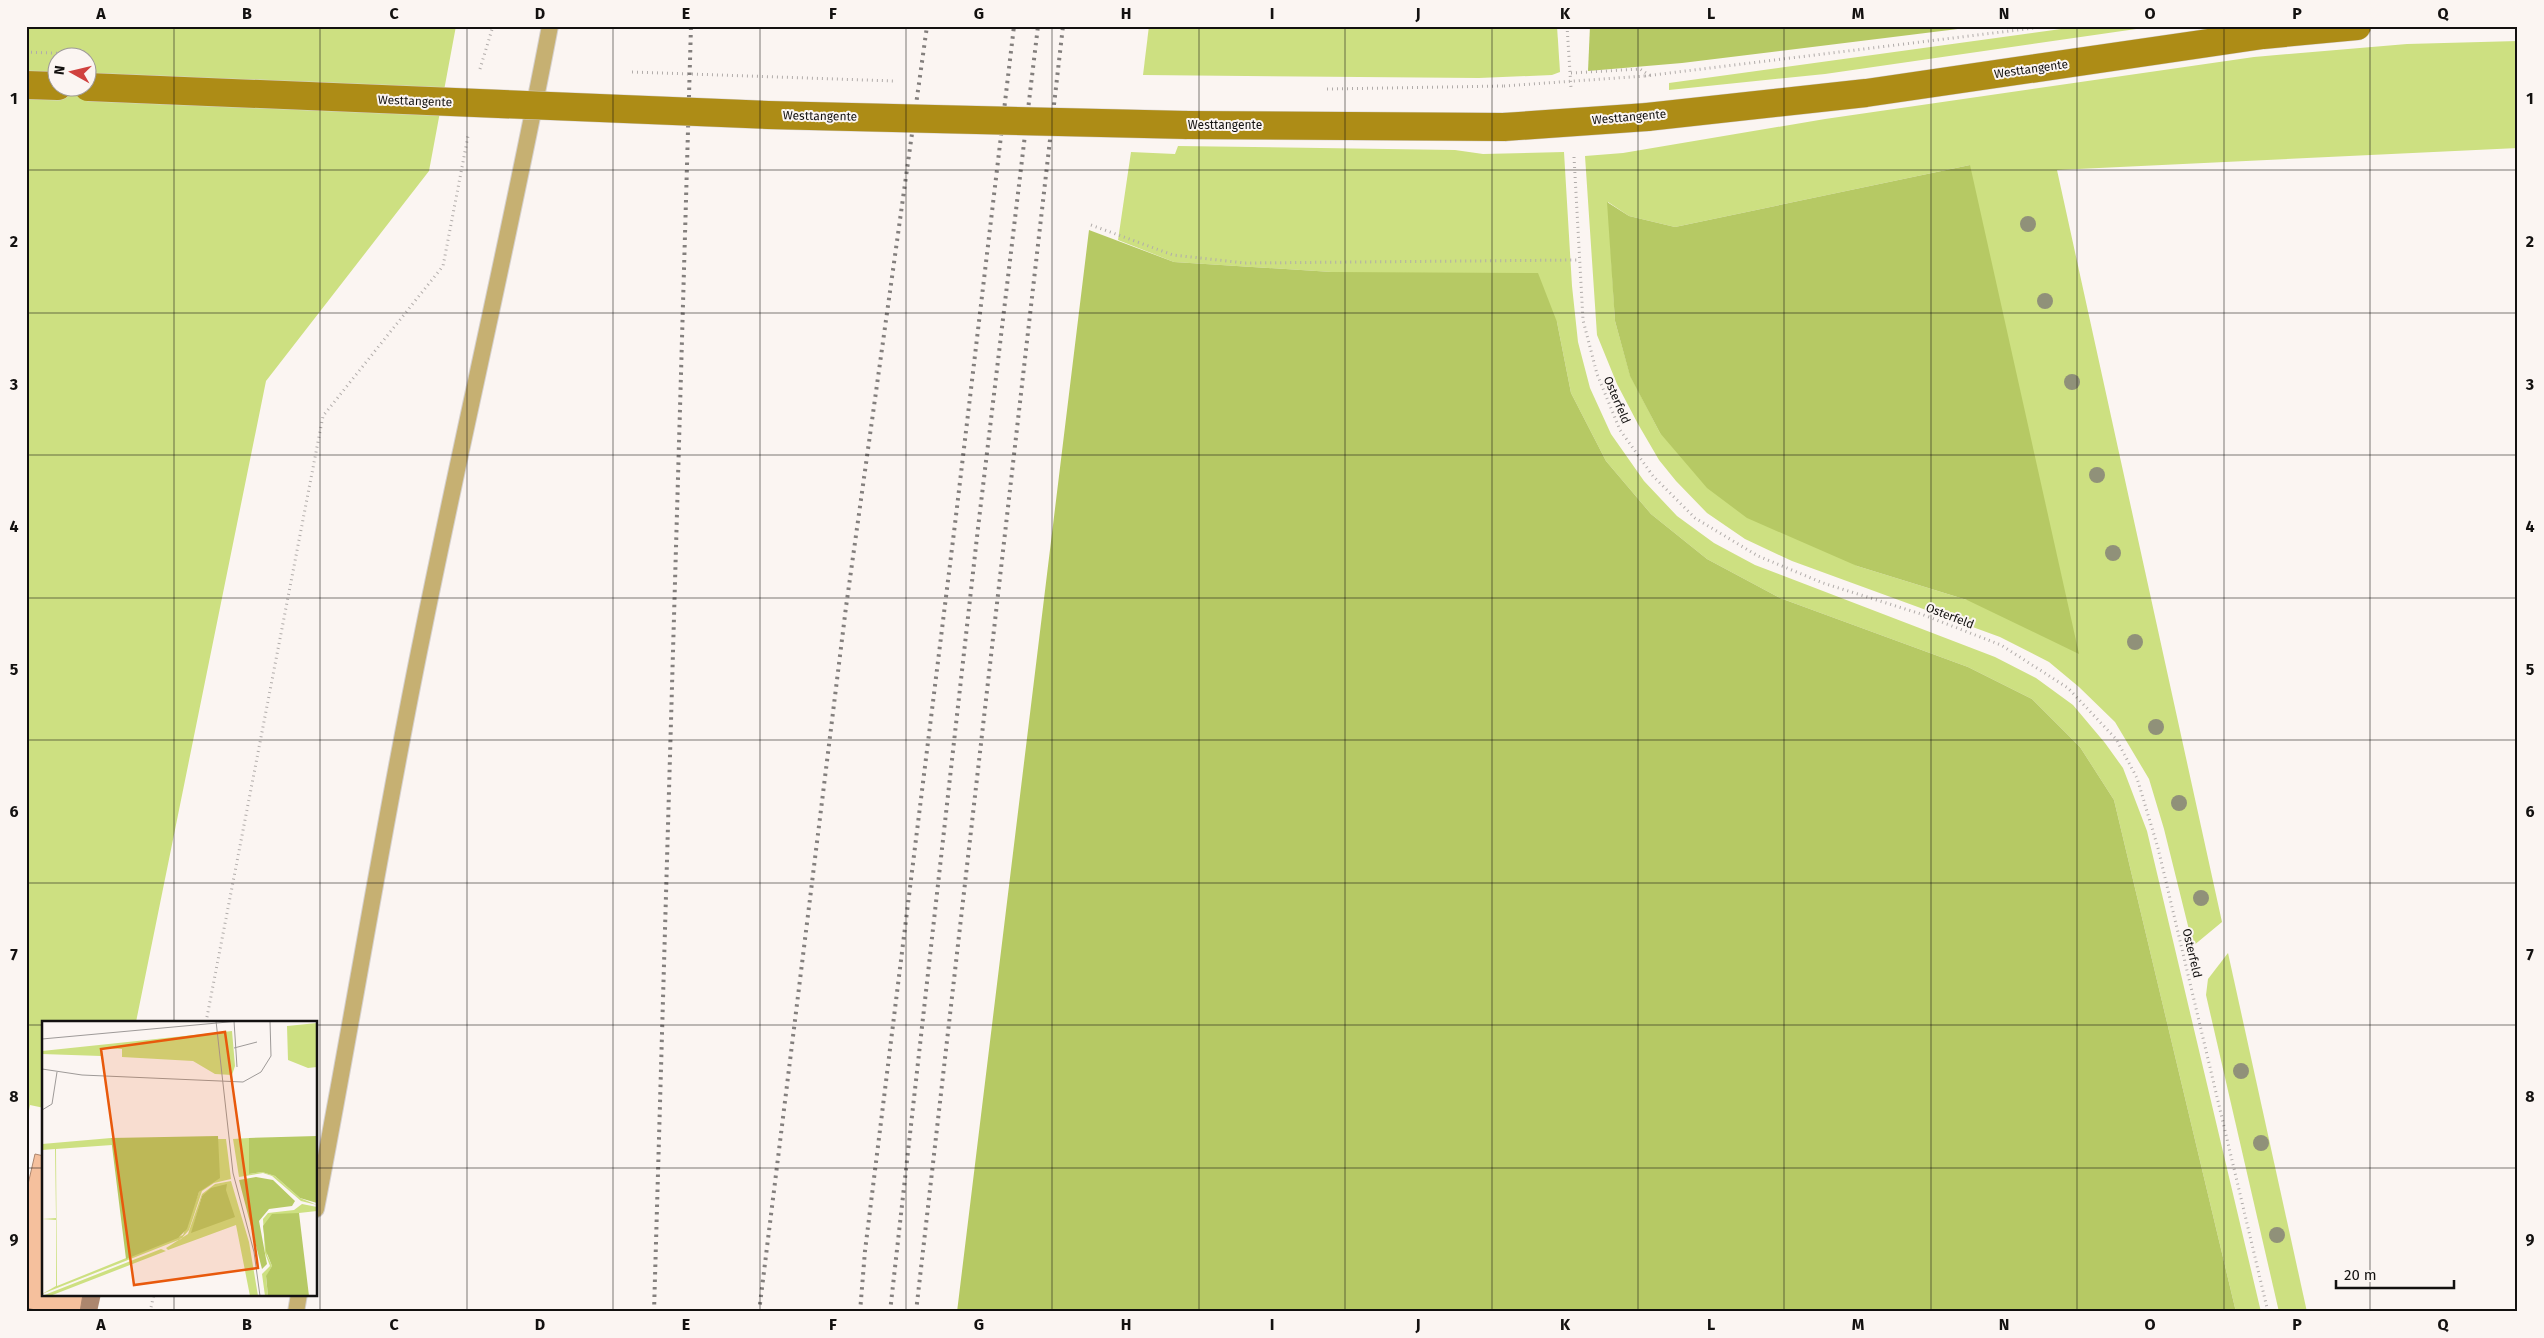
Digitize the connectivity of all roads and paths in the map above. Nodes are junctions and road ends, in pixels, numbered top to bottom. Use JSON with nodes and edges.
{"nodes":[{"id":1,"x":492,"y":26,"type":"edge"},
{"id":2,"x":550,"y":26,"type":"edge"},
{"id":3,"x":1567,"y":26,"type":"edge"},
{"id":4,"x":2050,"y":26,"type":"edge"},
{"id":5,"x":2356,"y":26,"type":"edge"},
{"id":6,"x":479,"y":73,"type":"dead end"},
{"id":7,"x":1571,"y":73,"type":"junction"},
{"id":8,"x":1651,"y":76,"type":"junction"},
{"id":9,"x":26,"y":85,"type":"edge"},
{"id":10,"x":48,"y":86,"type":"edge"},
{"id":11,"x":98,"y":87,"type":"edge"},
{"id":12,"x":1317,"y":89,"type":"dead end"},
{"id":13,"x":1572,"y":92,"type":"dead end"},
{"id":14,"x":469,"y":128,"type":"dead end"},
{"id":15,"x":1574,"y":151,"type":"dead end"},
{"id":16,"x":1091,"y":225,"type":"dead end"},
{"id":17,"x":1579,"y":260,"type":"junction"},
{"id":18,"x":206,"y":1021,"type":"edge"},
{"id":19,"x":318,"y":1198,"type":"edge"},
{"id":20,"x":154,"y":1296,"type":"edge"},
{"id":21,"x":300,"y":1296,"type":"edge"},
{"id":22,"x":150,"y":1312,"type":"edge"},
{"id":23,"x":296,"y":1312,"type":"edge"},
{"id":24,"x":2268,"y":1312,"type":"edge"}],
"edges":[{"from":1,"to":6,"type":"path"},
{"from":2,"to":19,"type":"lane"},
{"from":3,"to":7,"type":"path"},
{"from":4,"to":8,"type":"path"},
{"from":5,"to":11,"type":"main road","name":"Westtangente","bridge":true},
{"from":7,"to":8,"type":"path"},
{"from":7,"to":13,"type":"path"},
{"from":8,"to":12,"type":"path","bridge":true},
{"from":9,"to":10,"type":"main road"},
{"from":14,"to":18,"type":"path"},
{"from":15,"to":17,"type":"path","name":"Osterfeld"},
{"from":16,"to":17,"type":"path"},
{"from":17,"to":24,"type":"path","name":"Osterfeld"},
{"from":20,"to":22,"type":"path"},
{"from":21,"to":23,"type":"lane"}]}
